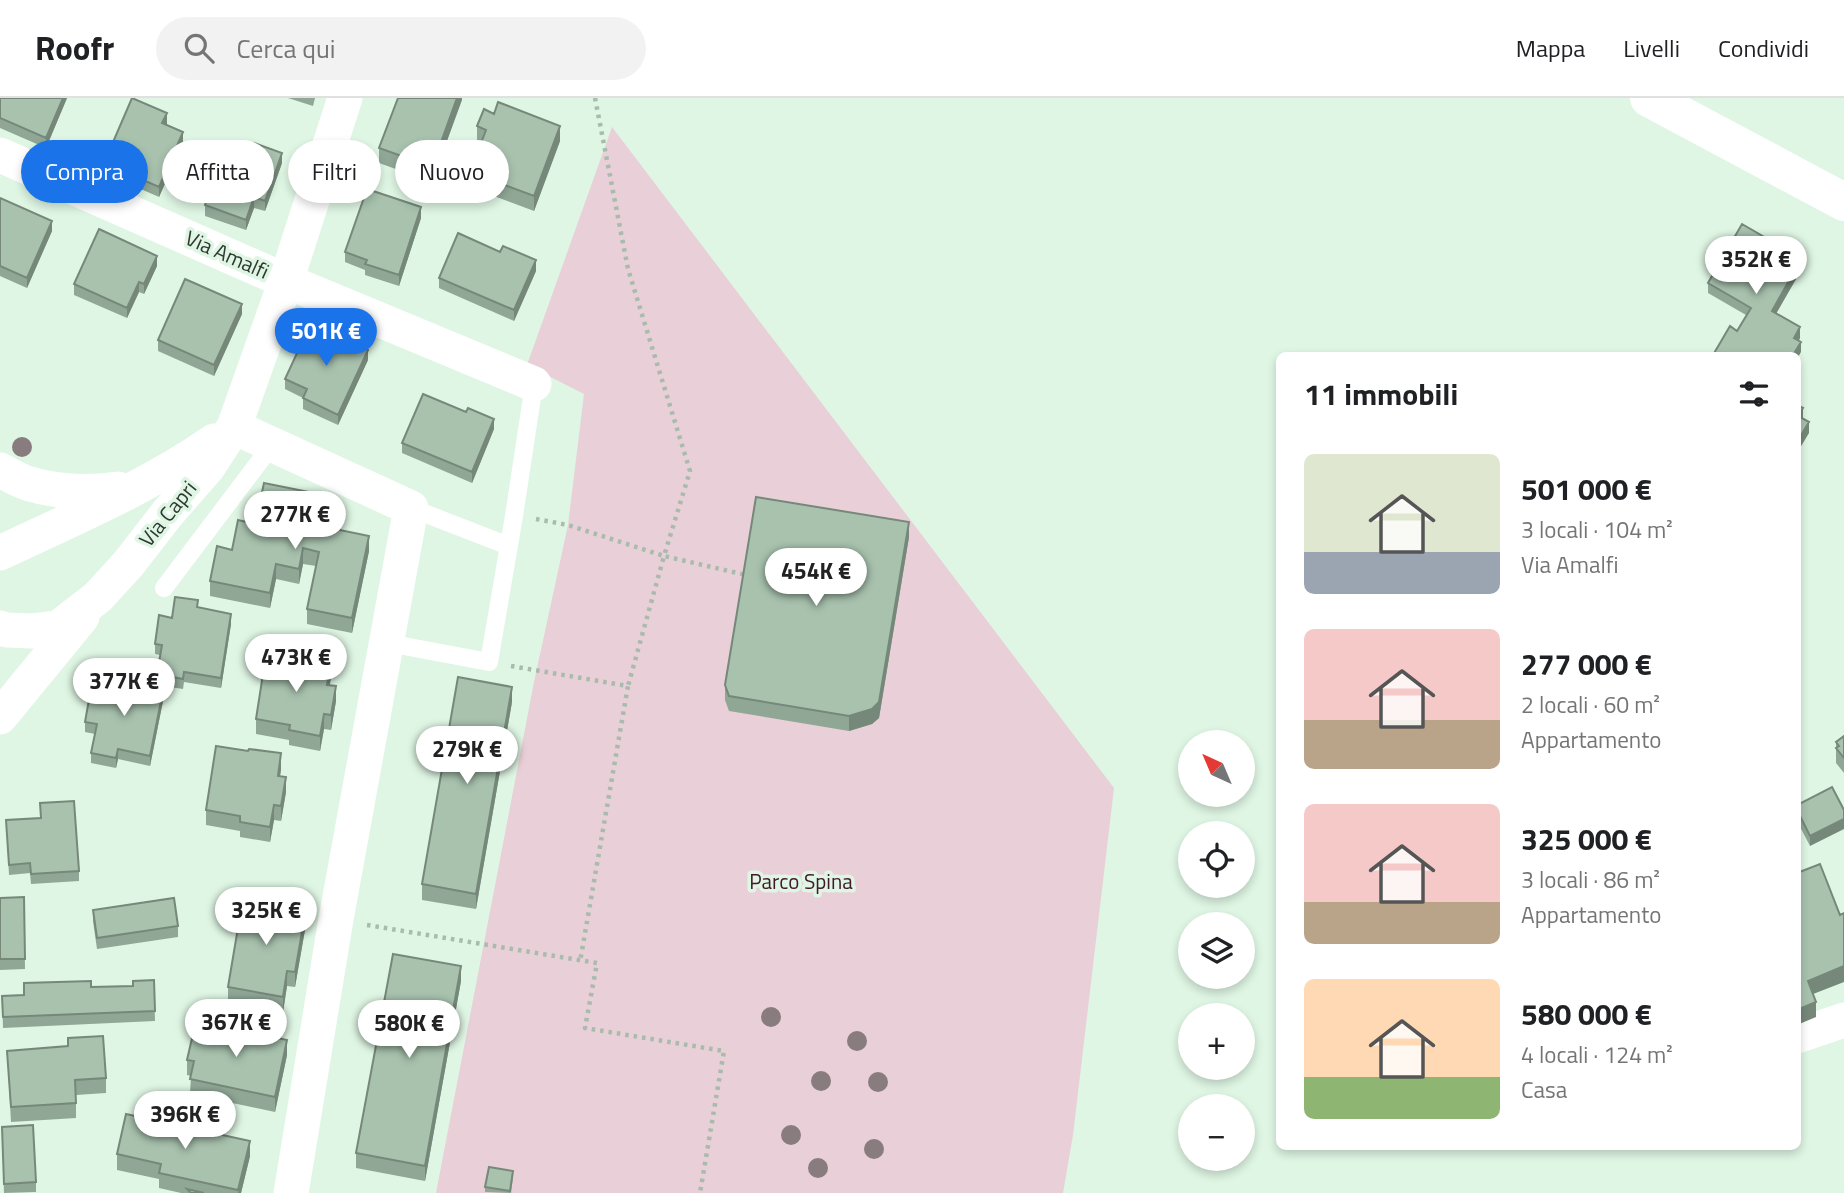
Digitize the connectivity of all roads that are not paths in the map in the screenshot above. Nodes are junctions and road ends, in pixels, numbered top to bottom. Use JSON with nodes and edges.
{"nodes":[{"id":1,"x":345,"y":98,"type":"edge"},
{"id":2,"x":1649,"y":98,"type":"edge"},
{"id":3,"x":0,"y":155,"type":"edge"},
{"id":4,"x":1844,"y":202,"type":"edge"},
{"id":5,"x":286,"y":281,"type":"junction"},
{"id":6,"x":534,"y":384,"type":"joint"},
{"id":7,"x":237,"y":417,"type":"junction"},
{"id":8,"x":272,"y":445,"type":"junction"},
{"id":9,"x":0,"y":470,"type":"edge"},
{"id":10,"x":139,"y":486,"type":"junction"},
{"id":11,"x":411,"y":508,"type":"junction"},
{"id":12,"x":509,"y":546,"type":"junction"},
{"id":13,"x":0,"y":554,"type":"edge"},
{"id":14,"x":164,"y":588,"type":"dead end"},
{"id":15,"x":98,"y":597,"type":"junction"},
{"id":16,"x":0,"y":628,"type":"edge"},
{"id":17,"x":388,"y":643,"type":"junction"},
{"id":18,"x":0,"y":717,"type":"edge"},
{"id":19,"x":1844,"y":1020,"type":"edge"},
{"id":20,"x":1801,"y":1035,"type":"edge"},
{"id":21,"x":291,"y":1193,"type":"edge"}],
"edges":[{"from":1,"to":5,"type":"street","name":"Via Capri"},
{"from":2,"to":4,"type":"street"},
{"from":3,"to":5,"type":"street","name":"Via Amalfi"},
{"from":5,"to":6,"type":"street","name":"Via Amalfi"},
{"from":5,"to":7,"type":"street","name":"Via Capri"},
{"from":6,"to":12,"type":"lane"},
{"from":7,"to":8,"type":"street"},
{"from":7,"to":10,"type":"street","name":"Via Capri"},
{"from":7,"to":15,"type":"street","name":"Via Capri"},
{"from":8,"to":11,"type":"street"},
{"from":8,"to":14,"type":"lane"},
{"from":9,"to":10,"type":"street","name":"Via Capri"},
{"from":10,"to":13,"type":"street","name":"Via Capri"},
{"from":11,"to":12,"type":"lane"},
{"from":11,"to":17,"type":"street"},
{"from":12,"to":17,"type":"lane"},
{"from":15,"to":16,"type":"street","name":"Via Capri"},
{"from":15,"to":18,"type":"street","name":"Via Capri"},
{"from":17,"to":21,"type":"street"},
{"from":19,"to":20,"type":"street"}]}
